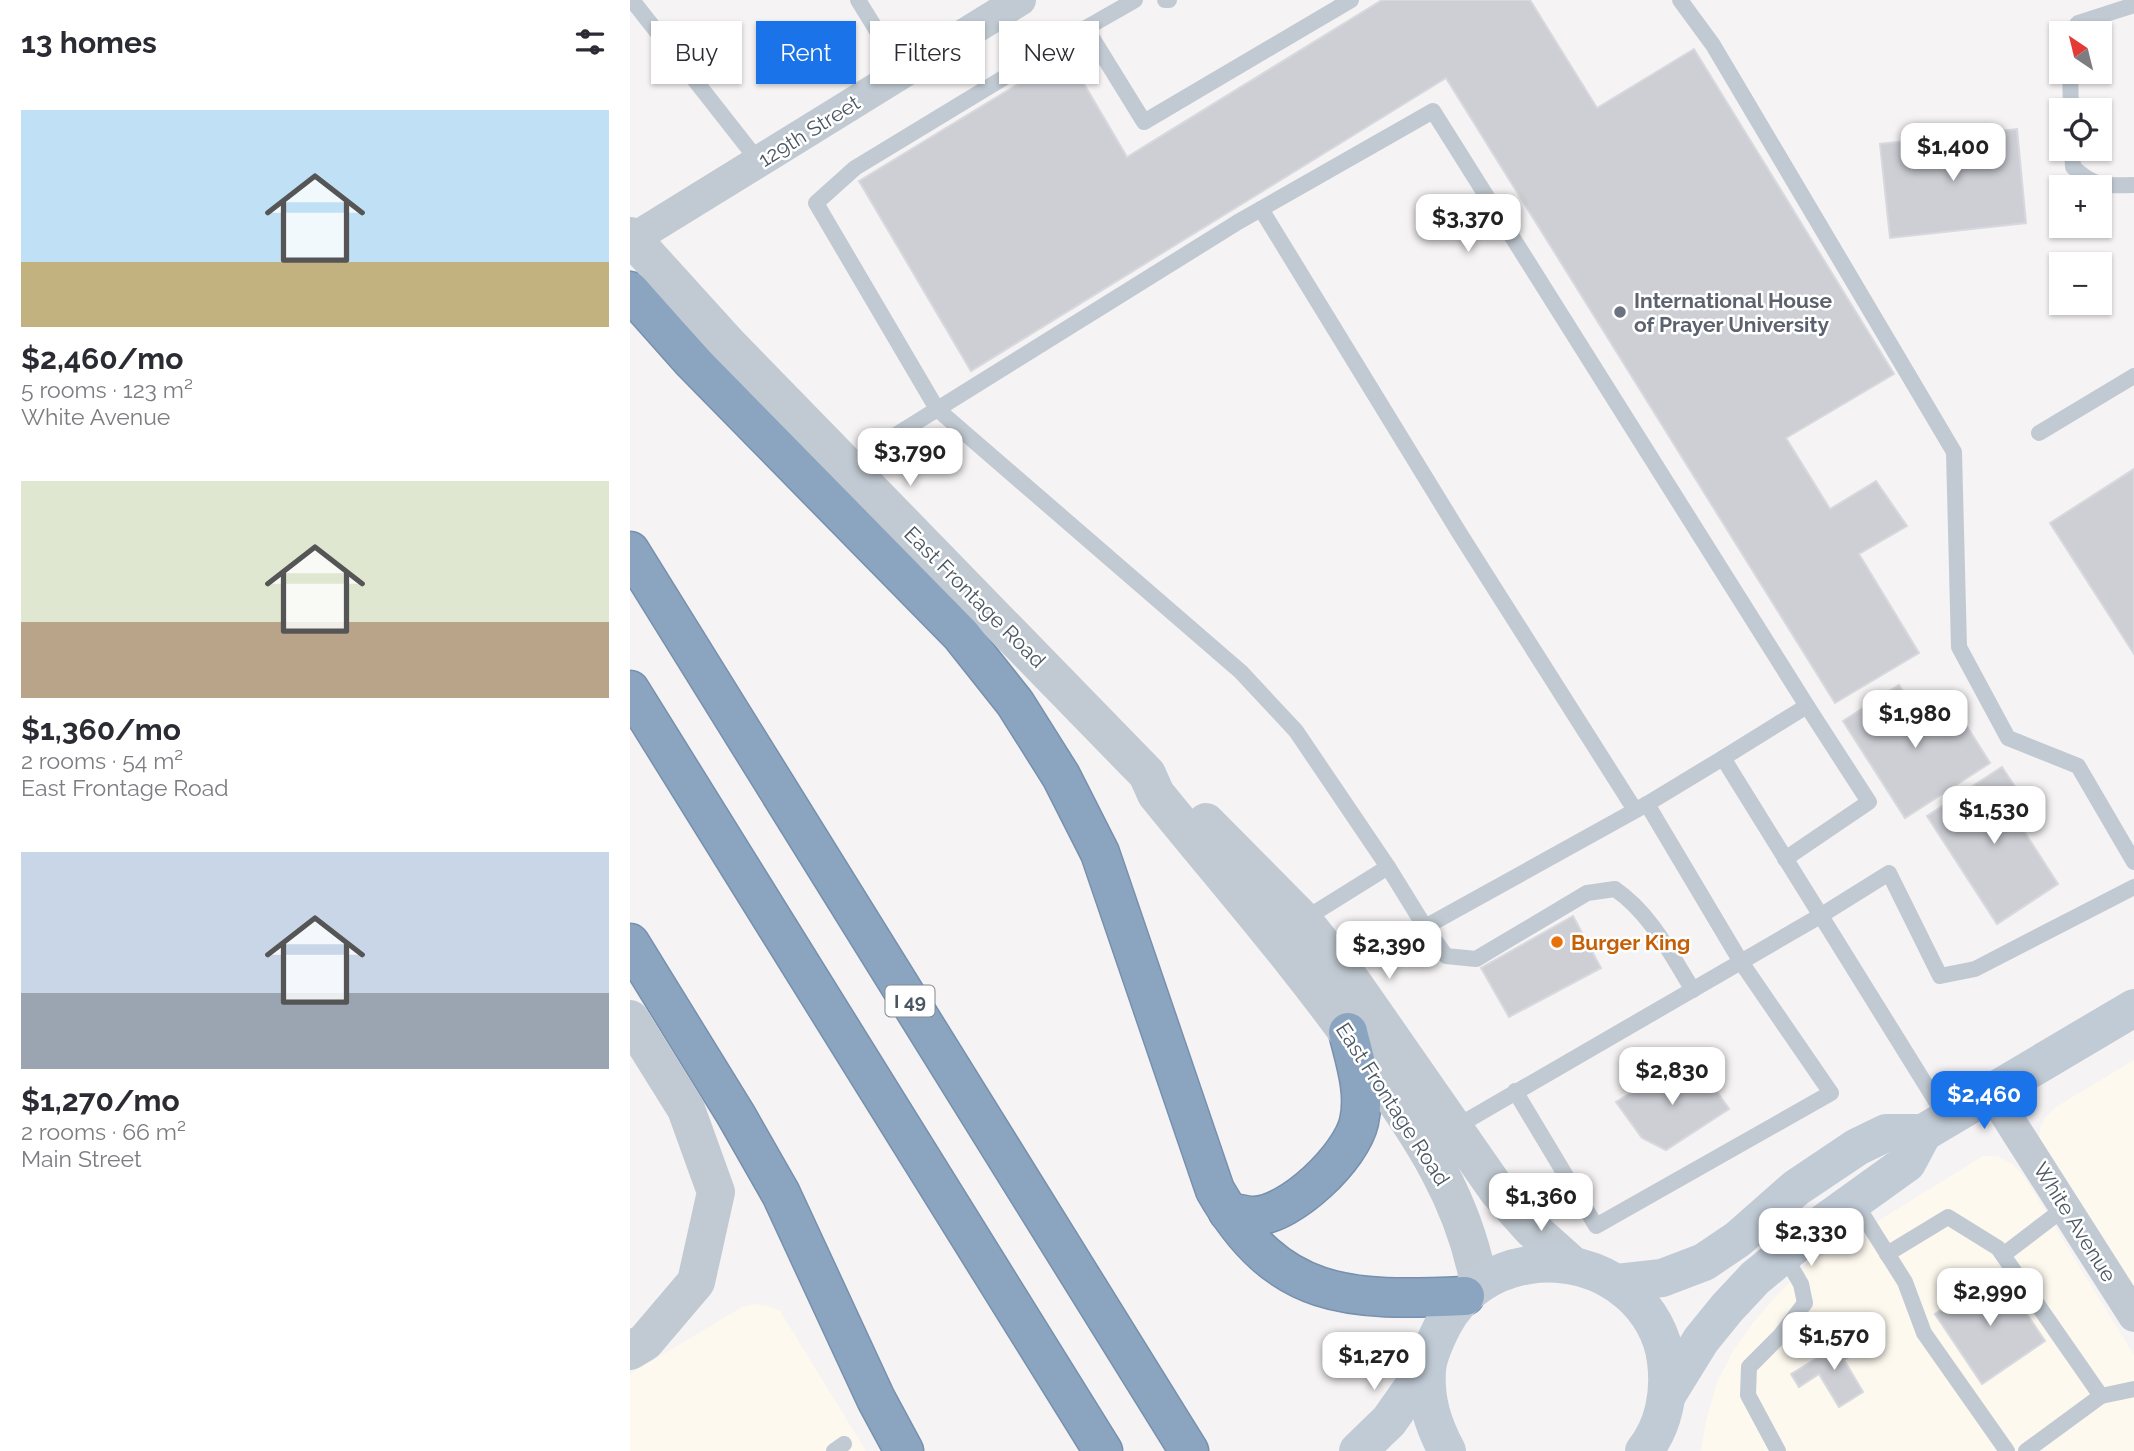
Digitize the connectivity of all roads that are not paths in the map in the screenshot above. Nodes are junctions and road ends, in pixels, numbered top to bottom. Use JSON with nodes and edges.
{"nodes":[{"id":1,"x":632,"y":0,"type":"edge"},
{"id":2,"x":858,"y":0,"type":"edge"},
{"id":3,"x":1020,"y":0,"type":"edge"},
{"id":4,"x":1135,"y":0,"type":"edge"},
{"id":5,"x":1351,"y":0,"type":"edge"},
{"id":6,"x":1681,"y":0,"type":"edge"},
{"id":7,"x":2134,"y":5,"type":"edge"},
{"id":8,"x":981,"y":10,"type":"edge"},
{"id":9,"x":871,"y":21,"type":"edge"},
{"id":10,"x":967,"y":21,"type":"edge"},
{"id":11,"x":1099,"y":21,"type":"edge"},
{"id":12,"x":2084,"y":21,"type":"edge"},
{"id":13,"x":1099,"y":50,"type":"edge"},
{"id":14,"x":999,"y":81,"type":"edge"},
{"id":15,"x":886,"y":84,"type":"edge"},
{"id":16,"x":2073,"y":161,"type":"edge"},
{"id":17,"x":760,"y":163,"type":"junction"},
{"id":18,"x":2134,"y":185,"type":"edge"},
{"id":19,"x":1261,"y":209,"type":"junction"},
{"id":20,"x":631,"y":238,"type":"edge"},
{"id":21,"x":630,"y":291,"type":"edge"},
{"id":22,"x":2134,"y":376,"type":"edge"},
{"id":23,"x":937,"y":409,"type":"junction"},
{"id":24,"x":2039,"y":433,"type":"dead end"},
{"id":25,"x":846,"y":466,"type":"junction"},
{"id":26,"x":630,"y":551,"type":"edge"},
{"id":27,"x":630,"y":690,"type":"edge"},
{"id":28,"x":1807,"y":706,"type":"junction"},
{"id":29,"x":1723,"y":758,"type":"junction"},
{"id":30,"x":1147,"y":774,"type":"junction"},
{"id":31,"x":1641,"y":807,"type":"junction"},
{"id":32,"x":1785,"y":859,"type":"junction"},
{"id":33,"x":2134,"y":862,"type":"edge"},
{"id":34,"x":1388,"y":867,"type":"junction"},
{"id":35,"x":2134,"y":887,"type":"edge"},
{"id":36,"x":1821,"y":916,"type":"junction"},
{"id":37,"x":1303,"y":920,"type":"junction"},
{"id":38,"x":1425,"y":927,"type":"junction"},
{"id":39,"x":630,"y":943,"type":"edge"},
{"id":40,"x":1741,"y":962,"type":"junction"},
{"id":41,"x":1693,"y":989,"type":"junction"},
{"id":42,"x":2134,"y":1008,"type":"edge"},
{"id":43,"x":630,"y":1019,"type":"edge"},
{"id":44,"x":1348,"y":1032,"type":"junction"},
{"id":45,"x":1515,"y":1091,"type":"junction"},
{"id":46,"x":1992,"y":1093,"type":"junction"},
{"id":47,"x":1935,"y":1126,"type":"junction"},
{"id":48,"x":1454,"y":1128,"type":"junction"},
{"id":49,"x":1853,"y":1201,"type":"junction"},
{"id":50,"x":2066,"y":1207,"type":"junction"},
{"id":51,"x":1228,"y":1212,"type":"junction"},
{"id":52,"x":1783,"y":1253,"type":"junction"},
{"id":53,"x":1887,"y":1254,"type":"junction"},
{"id":54,"x":2003,"y":1255,"type":"junction"},
{"id":55,"x":1571,"y":1264,"type":"junction"},
{"id":56,"x":1617,"y":1283,"type":"junction"},
{"id":57,"x":1472,"y":1290,"type":"junction"},
{"id":58,"x":2134,"y":1316,"type":"edge"},
{"id":59,"x":630,"y":1351,"type":"edge"},
{"id":60,"x":1427,"y":1367,"type":"junction"},
{"id":61,"x":2134,"y":1389,"type":"edge"},
{"id":62,"x":1667,"y":1395,"type":"junction"},
{"id":63,"x":2101,"y":1396,"type":"junction"},
{"id":64,"x":1650,"y":1447,"type":"edge"},
{"id":65,"x":904,"y":1451,"type":"edge"},
{"id":66,"x":1103,"y":1451,"type":"edge"},
{"id":67,"x":1188,"y":1451,"type":"edge"},
{"id":68,"x":1358,"y":1451,"type":"edge"},
{"id":69,"x":1447,"y":1451,"type":"edge"},
{"id":70,"x":1778,"y":1451,"type":"edge"},
{"id":71,"x":2007,"y":1451,"type":"edge"},
{"id":72,"x":2026,"y":1451,"type":"edge"}],
"edges":[{"from":1,"to":17,"type":"lane"},
{"from":2,"to":9,"type":"lane"},
{"from":3,"to":8,"type":"street","name":"129th Street"},
{"from":4,"to":11,"type":"lane"},
{"from":5,"to":13,"type":"lane"},
{"from":6,"to":33,"type":"lane"},
{"from":7,"to":12,"type":"lane"},
{"from":8,"to":10,"type":"street","name":"129th Street"},
{"from":14,"to":23,"type":"lane"},
{"from":15,"to":17,"type":"street","name":"129th Street"},
{"from":16,"to":18,"type":"lane"},
{"from":17,"to":20,"type":"street","name":"129th Street"},
{"from":19,"to":23,"type":"lane"},
{"from":19,"to":28,"type":"lane"},
{"from":19,"to":31,"type":"lane"},
{"from":20,"to":25,"type":"street","name":"East Frontage Road"},
{"from":21,"to":51,"type":"highway"},
{"from":22,"to":24,"type":"lane"},
{"from":23,"to":25,"type":"lane"},
{"from":23,"to":34,"type":"lane"},
{"from":25,"to":30,"type":"street","name":"East Frontage Road"},
{"from":26,"to":67,"type":"highway","number":"I 49"},
{"from":27,"to":66,"type":"highway"},
{"from":28,"to":29,"type":"lane"},
{"from":28,"to":32,"type":"lane"},
{"from":29,"to":31,"type":"lane"},
{"from":29,"to":32,"type":"lane"},
{"from":30,"to":37,"type":"street","name":"East Frontage Road"},
{"from":30,"to":44,"type":"street","name":"East Frontage Road"},
{"from":31,"to":38,"type":"lane"},
{"from":31,"to":40,"type":"lane"},
{"from":32,"to":36,"type":"lane"},
{"from":34,"to":37,"type":"lane"},
{"from":34,"to":38,"type":"lane"},
{"from":35,"to":36,"type":"lane"},
{"from":36,"to":40,"type":"lane"},
{"from":36,"to":47,"type":"lane"},
{"from":37,"to":48,"type":"street","name":"East Frontage Road"},
{"from":38,"to":41,"type":"lane"},
{"from":39,"to":65,"type":"highway"},
{"from":40,"to":41,"type":"lane"},
{"from":40,"to":45,"type":"lane"},
{"from":41,"to":45,"type":"lane"},
{"from":42,"to":46,"type":"main road"},
{"from":43,"to":59,"type":"street"},
{"from":44,"to":51,"type":"highway"},
{"from":44,"to":57,"type":"street","name":"East Frontage Road"},
{"from":45,"to":48,"type":"lane"},
{"from":46,"to":47,"type":"main road"},
{"from":46,"to":50,"type":"street","name":"White Avenue"},
{"from":47,"to":49,"type":"main road"},
{"from":47,"to":56,"type":"main road"},
{"from":48,"to":55,"type":"street","name":"East Frontage Road"},
{"from":49,"to":52,"type":"main road"},
{"from":49,"to":53,"type":"lane"},
{"from":50,"to":54,"type":"lane"},
{"from":50,"to":58,"type":"street","name":"White Avenue"},
{"from":51,"to":57,"type":"highway"},
{"from":52,"to":62,"type":"main road"},
{"from":52,"to":70,"type":"lane"},
{"from":53,"to":54,"type":"lane"},
{"from":53,"to":71,"type":"lane"},
{"from":54,"to":63,"type":"lane"},
{"from":55,"to":56,"type":"main road"},
{"from":55,"to":57,"type":"main road"},
{"from":56,"to":62,"type":"main road"},
{"from":57,"to":60,"type":"main road"},
{"from":60,"to":68,"type":"main road"},
{"from":60,"to":69,"type":"main road"},
{"from":61,"to":63,"type":"lane"},
{"from":62,"to":64,"type":"main road"},
{"from":63,"to":72,"type":"lane"}]}
